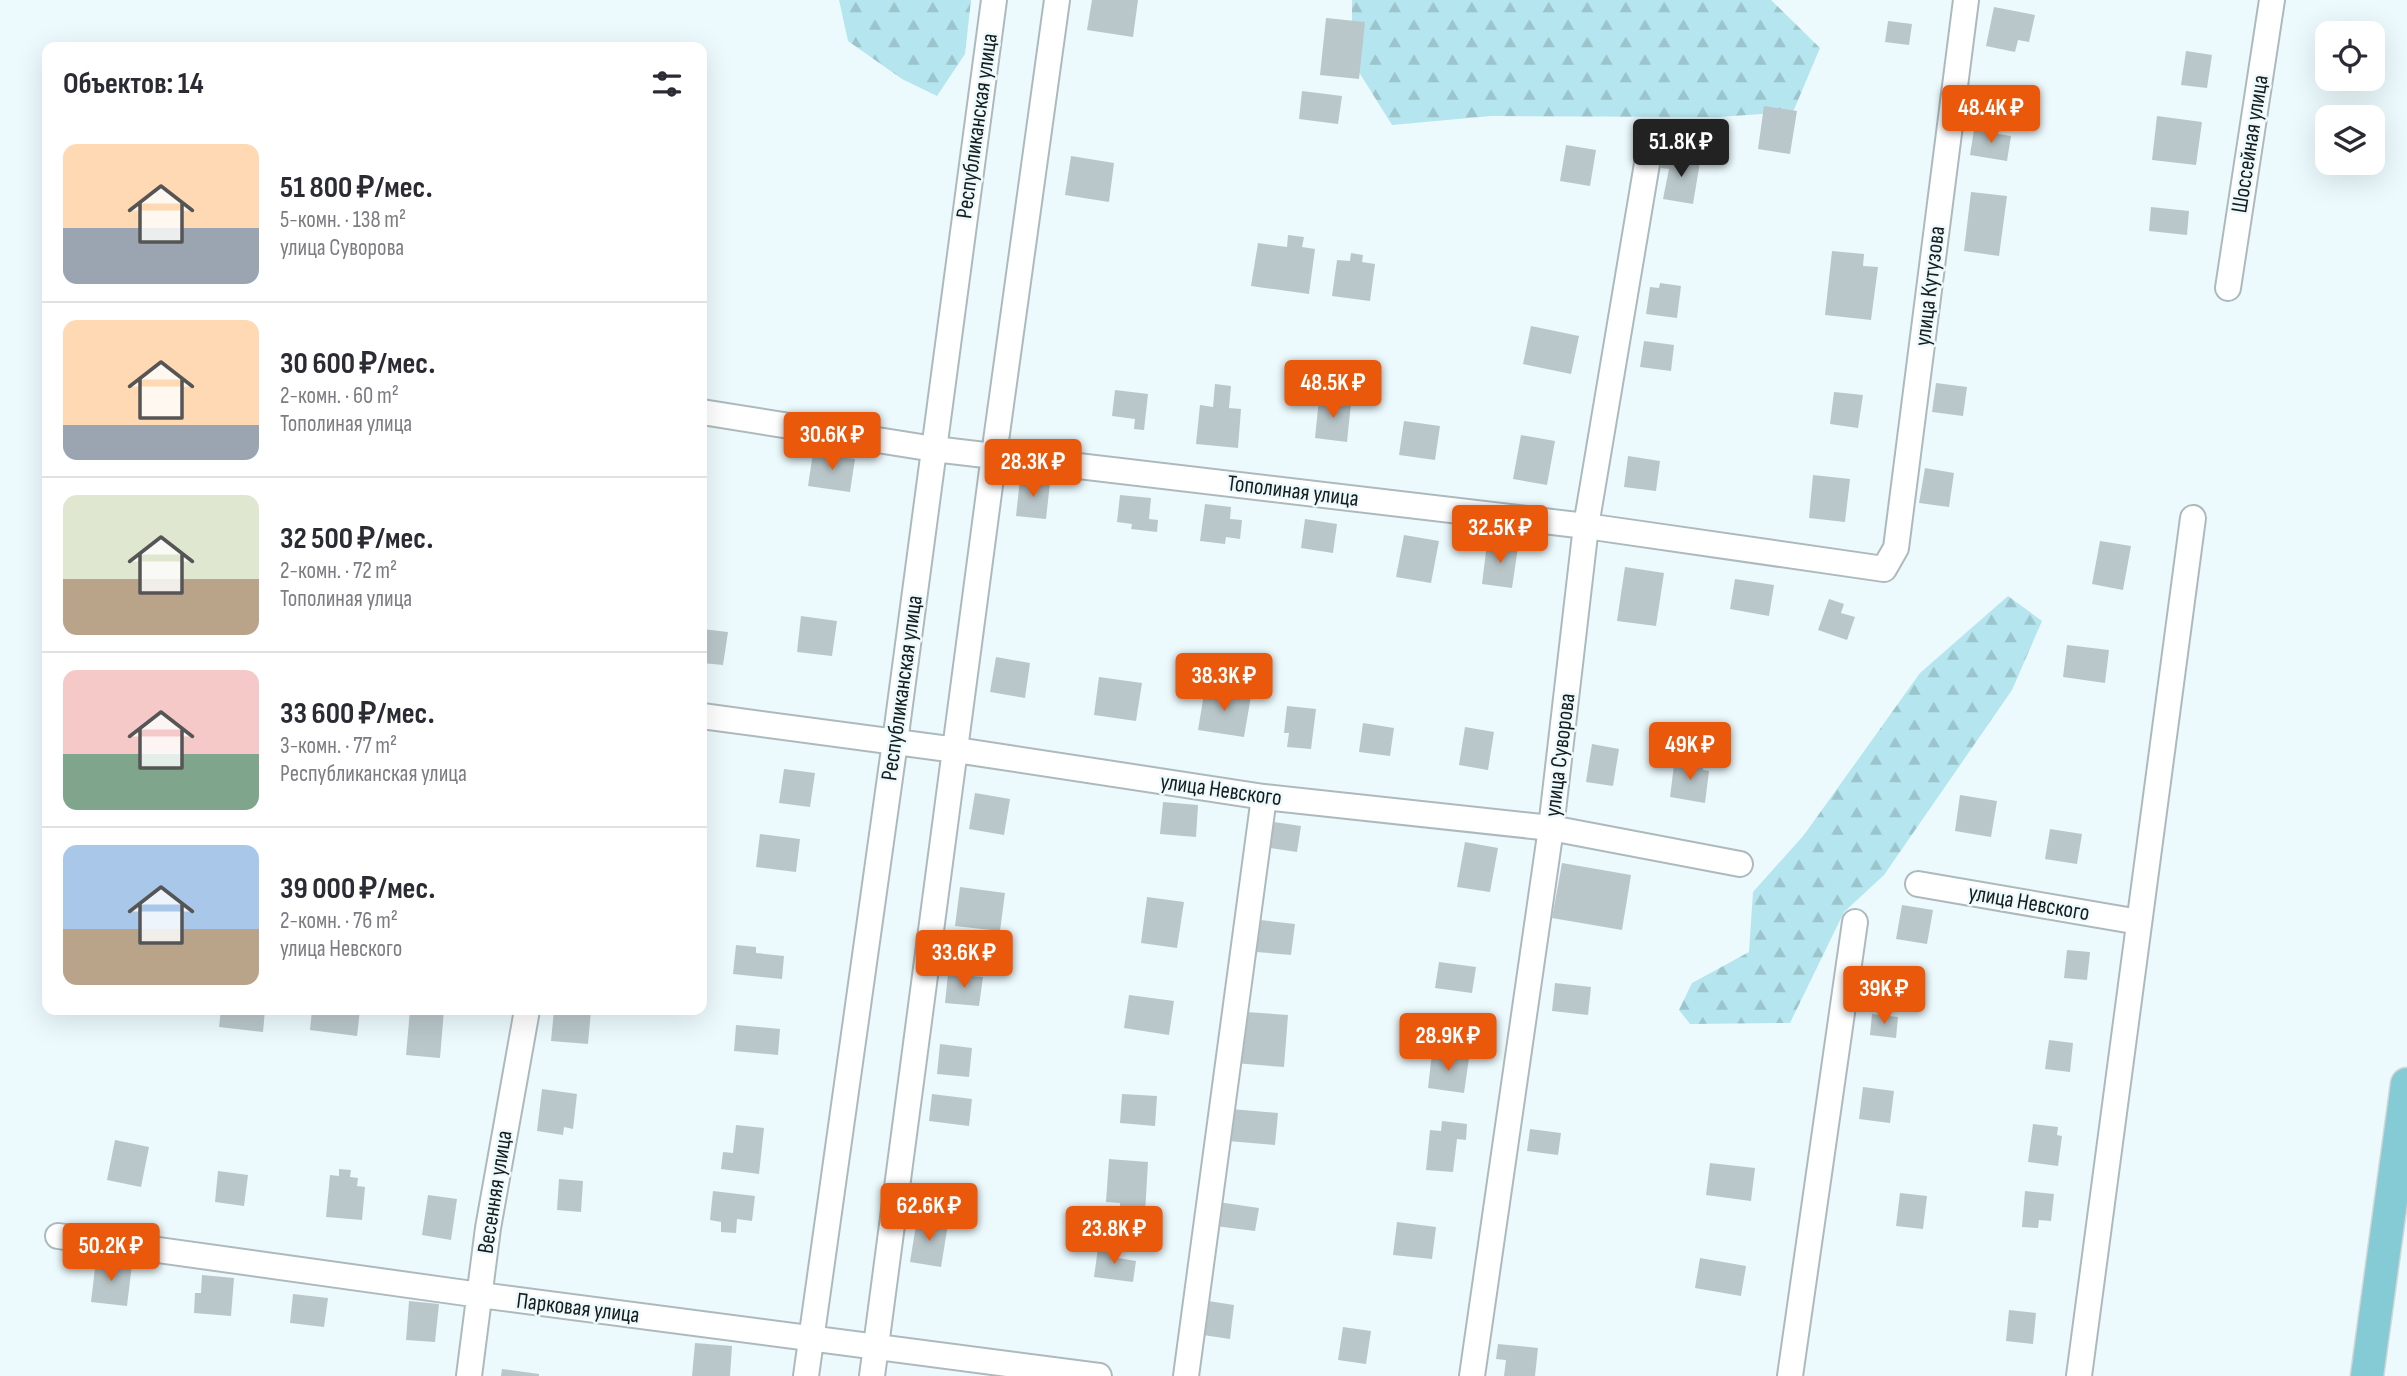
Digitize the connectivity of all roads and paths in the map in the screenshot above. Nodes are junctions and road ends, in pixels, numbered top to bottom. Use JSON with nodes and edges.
{"nodes":[{"id":1,"x":994,"y":0,"type":"edge"},
{"id":2,"x":1057,"y":0,"type":"edge"},
{"id":3,"x":1966,"y":0,"type":"edge"},
{"id":4,"x":2272,"y":0,"type":"edge"},
{"id":5,"x":1652,"y":134,"type":"dead end"},
{"id":6,"x":2228,"y":288,"type":"dead end"},
{"id":7,"x":707,"y":413,"type":"edge"},
{"id":8,"x":934,"y":449,"type":"junction"},
{"id":9,"x":993,"y":455,"type":"junction"},
{"id":10,"x":2193,"y":518,"type":"dead end"},
{"id":11,"x":1586,"y":526,"type":"junction"},
{"id":12,"x":1884,"y":569,"type":"joint"},
{"id":13,"x":707,"y":717,"type":"edge"},
{"id":14,"x":895,"y":742,"type":"junction"},
{"id":15,"x":956,"y":750,"type":"junction"},
{"id":16,"x":1264,"y":797,"type":"junction"},
{"id":17,"x":1551,"y":828,"type":"junction"},
{"id":18,"x":1740,"y":864,"type":"dead end"},
{"id":19,"x":1918,"y":884,"type":"dead end"},
{"id":20,"x":1855,"y":922,"type":"dead end"},
{"id":21,"x":2139,"y":922,"type":"junction"},
{"id":22,"x":526,"y":1015,"type":"edge"},
{"id":23,"x":2407,"y":1084,"type":"edge"},
{"id":24,"x":58,"y":1236,"type":"dead end"},
{"id":25,"x":480,"y":1295,"type":"junction"},
{"id":26,"x":811,"y":1338,"type":"junction"},
{"id":27,"x":877,"y":1347,"type":"junction"},
{"id":28,"x":469,"y":1376,"type":"edge"},
{"id":29,"x":806,"y":1376,"type":"edge"},
{"id":30,"x":872,"y":1376,"type":"edge"},
{"id":31,"x":1099,"y":1376,"type":"edge"},
{"id":32,"x":1186,"y":1376,"type":"edge"},
{"id":33,"x":1472,"y":1376,"type":"edge"},
{"id":34,"x":1790,"y":1376,"type":"edge"},
{"id":35,"x":2079,"y":1376,"type":"edge"},
{"id":36,"x":2367,"y":1376,"type":"edge"}],
"edges":[{"from":1,"to":8,"type":"street","name":"Республиканская улица"},
{"from":2,"to":9,"type":"street"},
{"from":3,"to":12,"type":"street","name":"улица Кутузова"},
{"from":4,"to":6,"type":"street","name":"Шоссейная улица"},
{"from":5,"to":11,"type":"street","name":"улица Суворова"},
{"from":7,"to":8,"type":"street","name":"Тополиная улица"},
{"from":8,"to":9,"type":"street","name":"Тополиная улица"},
{"from":8,"to":14,"type":"street","name":"Республиканская улица"},
{"from":9,"to":11,"type":"street","name":"Тополиная улица"},
{"from":9,"to":15,"type":"street"},
{"from":10,"to":21,"type":"street"},
{"from":11,"to":12,"type":"street","name":"Тополиная улица"},
{"from":11,"to":17,"type":"street","name":"улица Суворова"},
{"from":13,"to":14,"type":"street","name":"улица Невского"},
{"from":14,"to":15,"type":"street","name":"улица Невского"},
{"from":14,"to":26,"type":"street","name":"Республиканская улица"},
{"from":15,"to":16,"type":"street","name":"улица Невского"},
{"from":15,"to":27,"type":"street"},
{"from":16,"to":17,"type":"street","name":"улица Невского"},
{"from":16,"to":32,"type":"street"},
{"from":17,"to":18,"type":"street","name":"улица Невского"},
{"from":17,"to":33,"type":"street","name":"улица Суворова"},
{"from":19,"to":21,"type":"street","name":"улица Невского"},
{"from":20,"to":34,"type":"street"},
{"from":21,"to":35,"type":"street"},
{"from":22,"to":25,"type":"street","name":"Весенняя улица"},
{"from":23,"to":36,"type":"main road"},
{"from":24,"to":25,"type":"street","name":"Парковая улица"},
{"from":25,"to":26,"type":"street","name":"Парковая улица"},
{"from":25,"to":28,"type":"street","name":"Весенняя улица"},
{"from":26,"to":27,"type":"street","name":"Парковая улица"},
{"from":26,"to":29,"type":"street","name":"Республиканская улица"},
{"from":27,"to":30,"type":"street"},
{"from":27,"to":31,"type":"street","name":"Парковая улица"}]}
